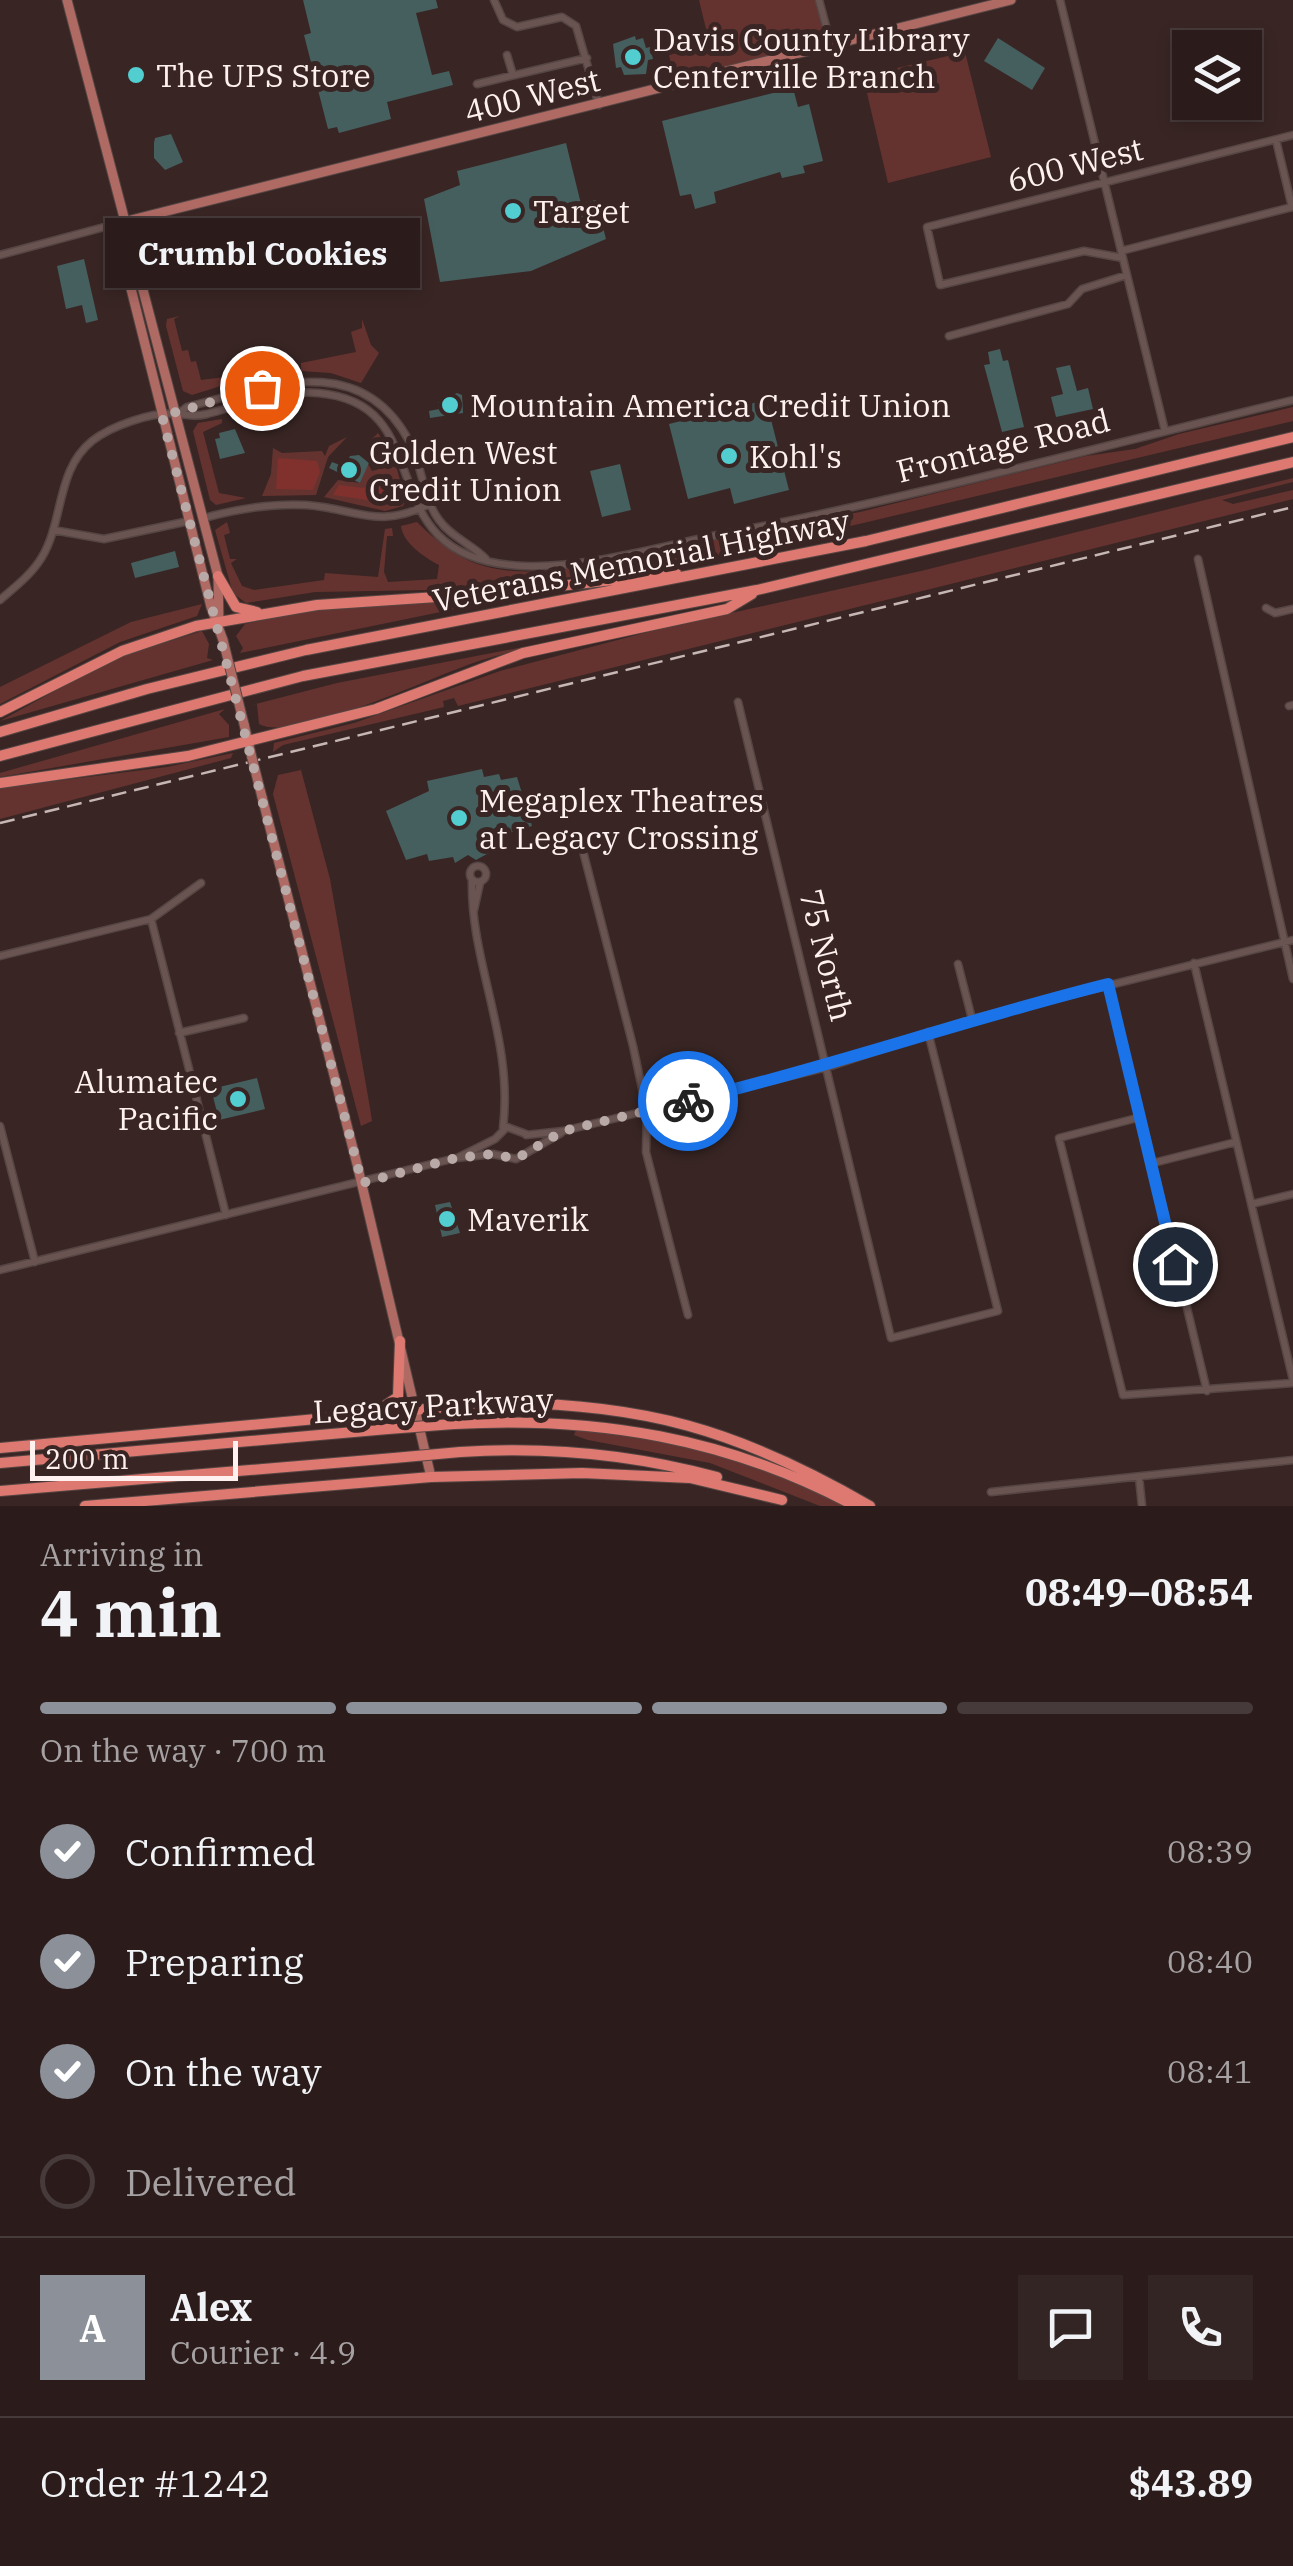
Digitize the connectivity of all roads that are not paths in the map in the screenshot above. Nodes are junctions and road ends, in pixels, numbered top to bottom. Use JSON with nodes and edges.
{"nodes":[{"id":1,"x":68,"y":0,"type":"edge"},
{"id":2,"x":494,"y":0,"type":"edge"},
{"id":3,"x":819,"y":0,"type":"edge"},
{"id":4,"x":1011,"y":0,"type":"edge"},
{"id":5,"x":1060,"y":0,"type":"edge"},
{"id":6,"x":830,"y":45,"type":"junction"},
{"id":7,"x":508,"y":55,"type":"dead end"},
{"id":8,"x":587,"y":58,"type":"junction"},
{"id":9,"x":513,"y":76,"type":"junction"},
{"id":10,"x":478,"y":84,"type":"dead end"},
{"id":11,"x":598,"y":104,"type":"junction"},
{"id":12,"x":1293,"y":135,"type":"edge"},
{"id":13,"x":1276,"y":140,"type":"junction"},
{"id":14,"x":1104,"y":182,"type":"junction"},
{"id":15,"x":1292,"y":207,"type":"edge"},
{"id":16,"x":122,"y":222,"type":"junction"},
{"id":17,"x":0,"y":254,"type":"edge"},
{"id":18,"x":1122,"y":255,"type":"junction"},
{"id":19,"x":1127,"y":274,"type":"junction"},
{"id":20,"x":949,"y":336,"type":"dead end"},
{"id":21,"x":1293,"y":400,"type":"edge"},
{"id":22,"x":178,"y":414,"type":"junction"},
{"id":23,"x":162,"y":416,"type":"junction"},
{"id":24,"x":1165,"y":430,"type":"junction"},
{"id":25,"x":1293,"y":437,"type":"edge"},
{"id":26,"x":1293,"y":462,"type":"edge"},
{"id":27,"x":430,"y":504,"type":"junction"},
{"id":28,"x":418,"y":510,"type":"junction"},
{"id":29,"x":204,"y":518,"type":"junction"},
{"id":30,"x":189,"y":521,"type":"junction"},
{"id":31,"x":53,"y":530,"type":"junction"},
{"id":32,"x":1198,"y":559,"type":"dead end"},
{"id":33,"x":487,"y":560,"type":"junction"},
{"id":34,"x":736,"y":567,"type":"junction"},
{"id":35,"x":218,"y":576,"type":"junction"},
{"id":36,"x":758,"y":590,"type":"junction"},
{"id":37,"x":0,"y":600,"type":"edge"},
{"id":38,"x":346,"y":603,"type":"junction"},
{"id":39,"x":1266,"y":608,"type":"dead end"},
{"id":40,"x":1293,"y":608,"type":"edge"},
{"id":41,"x":220,"y":623,"type":"junction"},
{"id":42,"x":738,"y":702,"type":"dead end"},
{"id":43,"x":0,"y":712,"type":"edge"},
{"id":44,"x":0,"y":732,"type":"edge"},
{"id":45,"x":248,"y":741,"type":"junction"},
{"id":46,"x":0,"y":756,"type":"edge"},
{"id":47,"x":0,"y":783,"type":"edge"},
{"id":48,"x":583,"y":851,"type":"dead end"},
{"id":49,"x":472,"y":879,"type":"junction"},
{"id":50,"x":481,"y":882,"type":"junction"},
{"id":51,"x":201,"y":883,"type":"dead end"},
{"id":52,"x":474,"y":910,"type":"junction"},
{"id":53,"x":151,"y":918,"type":"junction"},
{"id":54,"x":1289,"y":941,"type":"edge"},
{"id":55,"x":0,"y":956,"type":"edge"},
{"id":56,"x":1194,"y":963,"type":"junction"},
{"id":57,"x":958,"y":964,"type":"dead end"},
{"id":58,"x":1293,"y":979,"type":"edge"},
{"id":59,"x":1108,"y":984,"type":"junction"},
{"id":60,"x":244,"y":1018,"type":"dead end"},
{"id":61,"x":972,"y":1019,"type":"junction"},
{"id":62,"x":928,"y":1032,"type":"junction"},
{"id":63,"x":179,"y":1033,"type":"junction"},
{"id":64,"x":828,"y":1067,"type":"junction"},
{"id":65,"x":506,"y":1108,"type":"junction"},
{"id":66,"x":646,"y":1112,"type":"junction"},
{"id":67,"x":1141,"y":1117,"type":"junction"},
{"id":68,"x":0,"y":1126,"type":"edge"},
{"id":69,"x":518,"y":1127,"type":"junction"},
{"id":70,"x":503,"y":1128,"type":"junction"},
{"id":71,"x":563,"y":1131,"type":"junction"},
{"id":72,"x":526,"y":1135,"type":"junction"},
{"id":73,"x":496,"y":1139,"type":"junction"},
{"id":74,"x":1236,"y":1142,"type":"junction"},
{"id":75,"x":526,"y":1152,"type":"junction"},
{"id":76,"x":500,"y":1155,"type":"junction"},
{"id":77,"x":456,"y":1158,"type":"junction"},
{"id":78,"x":1153,"y":1163,"type":"junction"},
{"id":79,"x":362,"y":1183,"type":"junction"},
{"id":80,"x":1293,"y":1194,"type":"edge"},
{"id":81,"x":1252,"y":1204,"type":"junction"},
{"id":82,"x":226,"y":1215,"type":"junction"},
{"id":83,"x":35,"y":1262,"type":"junction"},
{"id":84,"x":0,"y":1270,"type":"edge"},
{"id":85,"x":688,"y":1315,"type":"dead end"},
{"id":86,"x":400,"y":1341,"type":"junction"},
{"id":87,"x":407,"y":1370,"type":"junction"},
{"id":88,"x":1293,"y":1382,"type":"edge"},
{"id":89,"x":1206,"y":1391,"type":"junction"},
{"id":90,"x":416,"y":1410,"type":"junction"},
{"id":91,"x":389,"y":1412,"type":"junction"},
{"id":92,"x":290,"y":1419,"type":"junction"},
{"id":93,"x":0,"y":1448,"type":"edge"},
{"id":94,"x":1293,"y":1460,"type":"edge"},
{"id":95,"x":0,"y":1463,"type":"edge"},
{"id":96,"x":431,"y":1476,"type":"junction"},
{"id":97,"x":1140,"y":1476,"type":"junction"},
{"id":98,"x":0,"y":1491,"type":"edge"},
{"id":99,"x":991,"y":1492,"type":"dead end"},
{"id":100,"x":782,"y":1500,"type":"junction"},
{"id":101,"x":85,"y":1506,"type":"edge"},
{"id":102,"x":794,"y":1506,"type":"edge"},
{"id":103,"x":855,"y":1506,"type":"edge"},
{"id":104,"x":870,"y":1506,"type":"edge"},
{"id":105,"x":1142,"y":1506,"type":"edge"}],
"edges":[{"from":1,"to":16,"type":"main road"},
{"from":2,"to":8,"type":"street"},
{"from":3,"to":6,"type":"street"},
{"from":4,"to":6,"type":"main road","name":"400 West"},
{"from":5,"to":14,"type":"street"},
{"from":6,"to":11,"type":"main road","name":"400 West"},
{"from":7,"to":9,"type":"street"},
{"from":8,"to":9,"type":"street"},
{"from":8,"to":11,"type":"street"},
{"from":9,"to":10,"type":"street"},
{"from":11,"to":16,"type":"main road","name":"400 West"},
{"from":12,"to":13,"type":"street","name":"600 West"},
{"from":13,"to":14,"type":"street","name":"600 West"},
{"from":13,"to":15,"type":"street"},
{"from":14,"to":18,"type":"street"},
{"from":14,"to":18,"type":"street","name":"600 West"},
{"from":15,"to":18,"type":"street"},
{"from":16,"to":17,"type":"street"},
{"from":16,"to":22,"type":"main road"},
{"from":16,"to":23,"type":"main road"},
{"from":18,"to":19,"type":"street"},
{"from":19,"to":20,"type":"street"},
{"from":19,"to":24,"type":"street"},
{"from":21,"to":24,"type":"street","name":"Frontage Road"},
{"from":22,"to":23,"type":"street"},
{"from":22,"to":27,"type":"street"},
{"from":22,"to":28,"type":"street"},
{"from":22,"to":29,"type":"main road"},
{"from":23,"to":30,"type":"main road"},
{"from":23,"to":31,"type":"street"},
{"from":24,"to":33,"type":"street","name":"Frontage Road"},
{"from":25,"to":34,"type":"highway","name":"Veterans Memorial Highway"},
{"from":26,"to":36,"type":"highway","name":"Veterans Memorial Highway"},
{"from":27,"to":28,"type":"street"},
{"from":27,"to":33,"type":"street"},
{"from":28,"to":29,"type":"street"},
{"from":28,"to":33,"type":"street","name":"Frontage Road"},
{"from":29,"to":35,"type":"main road"},
{"from":30,"to":31,"type":"street"},
{"from":30,"to":41,"type":"main road"},
{"from":31,"to":37,"type":"street"},
{"from":32,"to":54,"type":"street"},
{"from":34,"to":38,"type":"highway"},
{"from":34,"to":44,"type":"highway","name":"Veterans Memorial Highway"},
{"from":35,"to":38,"type":"highway"},
{"from":35,"to":41,"type":"main road"},
{"from":36,"to":45,"type":"highway"},
{"from":36,"to":46,"type":"highway","name":"Veterans Memorial Highway"},
{"from":38,"to":41,"type":"highway"},
{"from":39,"to":40,"type":"street"},
{"from":41,"to":43,"type":"highway"},
{"from":41,"to":45,"type":"main road","bridge":true},
{"from":42,"to":64,"type":"street","name":"75 North"},
{"from":45,"to":47,"type":"highway"},
{"from":45,"to":79,"type":"main road","bridge":true},
{"from":48,"to":66,"type":"street"},
{"from":49,"to":50,"type":"street"},
{"from":49,"to":50,"type":"street"},
{"from":49,"to":52,"type":"street"},
{"from":50,"to":52,"type":"street"},
{"from":51,"to":53,"type":"street"},
{"from":52,"to":65,"type":"street"},
{"from":53,"to":55,"type":"street"},
{"from":53,"to":63,"type":"street"},
{"from":54,"to":56,"type":"street"},
{"from":54,"to":58,"type":"street"},
{"from":56,"to":59,"type":"street"},
{"from":56,"to":74,"type":"street"},
{"from":57,"to":61,"type":"street"},
{"from":59,"to":61,"type":"street"},
{"from":59,"to":67,"type":"street"},
{"from":60,"to":63,"type":"street"},
{"from":61,"to":62,"type":"street"},
{"from":62,"to":64,"type":"street"},
{"from":62,"to":64,"type":"street","name":"75 North"},
{"from":63,"to":82,"type":"street"},
{"from":64,"to":66,"type":"street"},
{"from":65,"to":69,"type":"street"},
{"from":65,"to":70,"type":"street"},
{"from":66,"to":71,"type":"street"},
{"from":66,"to":85,"type":"street"},
{"from":67,"to":78,"type":"street"},
{"from":67,"to":89,"type":"street"},
{"from":68,"to":83,"type":"street"},
{"from":69,"to":70,"type":"street"},
{"from":69,"to":72,"type":"street"},
{"from":70,"to":73,"type":"street"},
{"from":71,"to":72,"type":"street"},
{"from":71,"to":75,"type":"street"},
{"from":72,"to":75,"type":"street"},
{"from":73,"to":76,"type":"street"},
{"from":73,"to":77,"type":"street"},
{"from":74,"to":78,"type":"street"},
{"from":74,"to":81,"type":"street"},
{"from":75,"to":76,"type":"street"},
{"from":76,"to":77,"type":"street"},
{"from":77,"to":79,"type":"street"},
{"from":78,"to":89,"type":"street"},
{"from":79,"to":82,"type":"street"},
{"from":79,"to":86,"type":"main road"},
{"from":80,"to":81,"type":"street"},
{"from":81,"to":88,"type":"street"},
{"from":82,"to":83,"type":"street"},
{"from":83,"to":84,"type":"street"},
{"from":86,"to":87,"type":"main road"},
{"from":86,"to":92,"type":"highway"},
{"from":87,"to":90,"type":"main road"},
{"from":87,"to":91,"type":"highway"},
{"from":88,"to":89,"type":"street"},
{"from":90,"to":91,"type":"highway"},
{"from":90,"to":96,"type":"main road"},
{"from":90,"to":104,"type":"highway"},
{"from":91,"to":92,"type":"highway"},
{"from":92,"to":93,"type":"highway"},
{"from":94,"to":97,"type":"street"},
{"from":95,"to":103,"type":"highway","name":"Legacy Parkway","bridge":true},
{"from":96,"to":100,"type":"highway"},
{"from":96,"to":101,"type":"highway"},
{"from":97,"to":99,"type":"street"},
{"from":97,"to":105,"type":"street"},
{"from":98,"to":100,"type":"highway","name":"Legacy Parkway","bridge":true},
{"from":100,"to":102,"type":"highway","name":"Legacy Parkway"}]}
